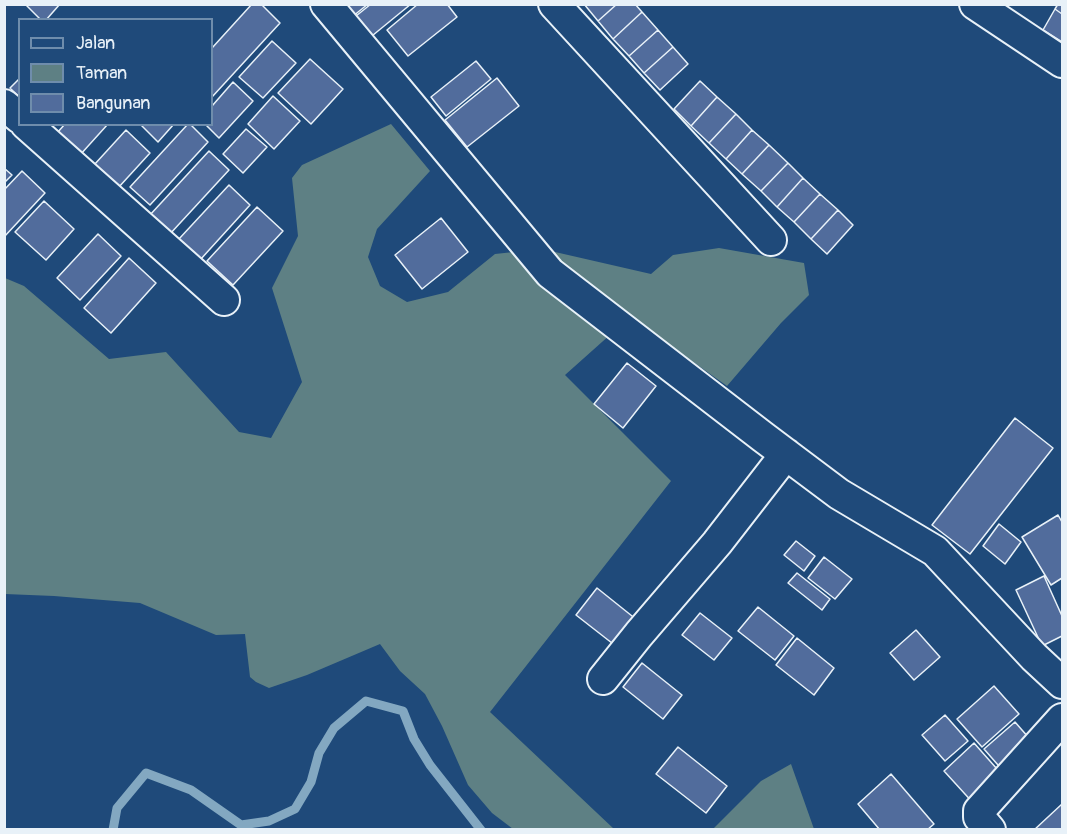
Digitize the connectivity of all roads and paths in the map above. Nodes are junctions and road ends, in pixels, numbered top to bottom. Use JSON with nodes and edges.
{"nodes":[{"id":1,"x":326,"y":4,"type":"edge"},
{"id":2,"x":554,"y":4,"type":"edge"},
{"id":3,"x":975,"y":4,"type":"edge"},
{"id":4,"x":1013,"y":15,"type":"edge"},
{"id":5,"x":1062,"y":62,"type":"edge"},
{"id":6,"x":4,"y":105,"type":"edge"},
{"id":7,"x":18,"y":116,"type":"edge"},
{"id":8,"x":29,"y":126,"type":"edge"},
{"id":9,"x":771,"y":240,"type":"dead end"},
{"id":10,"x":224,"y":300,"type":"dead end"},
{"id":11,"x":786,"y":454,"type":"junction"},
{"id":12,"x":603,"y":679,"type":"dead end"},
{"id":13,"x":1062,"y":683,"type":"edge"},
{"id":14,"x":1062,"y":719,"type":"edge"},
{"id":15,"x":990,"y":830,"type":"edge"}],
"edges":[{"from":1,"to":11,"type":"street"},
{"from":2,"to":9,"type":"street"},
{"from":3,"to":4,"type":"street"},
{"from":4,"to":5,"type":"street"},
{"from":6,"to":7,"type":"street"},
{"from":8,"to":10,"type":"street"},
{"from":11,"to":12,"type":"street"},
{"from":11,"to":13,"type":"street"},
{"from":14,"to":15,"type":"street"}]}
